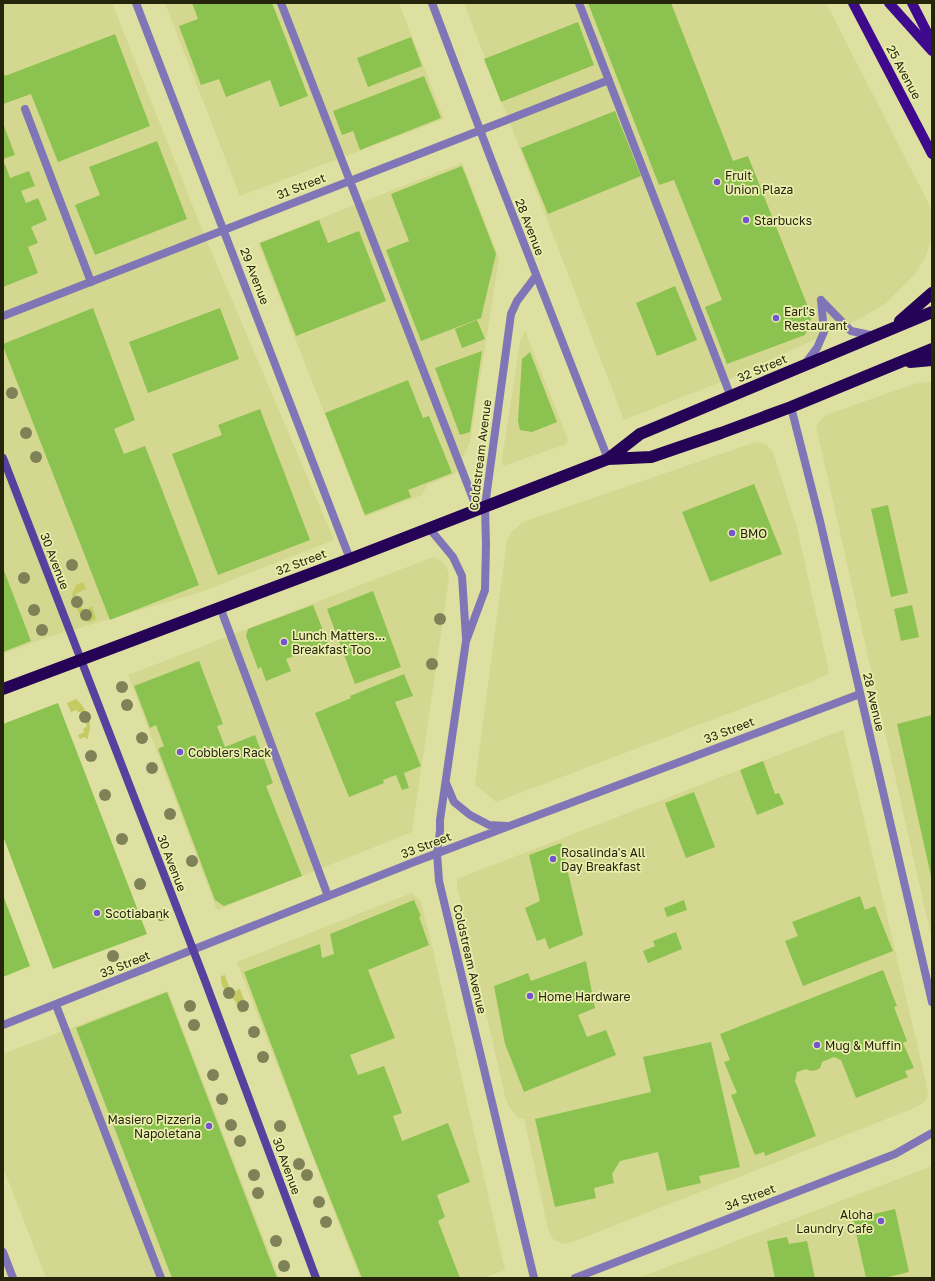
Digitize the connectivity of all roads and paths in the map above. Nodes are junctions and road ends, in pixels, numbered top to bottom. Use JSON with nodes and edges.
{"nodes":[{"id":1,"x":136,"y":3,"type":"edge"},
{"id":2,"x":281,"y":3,"type":"edge"},
{"id":3,"x":432,"y":3,"type":"edge"},
{"id":4,"x":579,"y":3,"type":"edge"},
{"id":5,"x":853,"y":3,"type":"edge"},
{"id":6,"x":888,"y":3,"type":"edge"},
{"id":7,"x":912,"y":3,"type":"edge"},
{"id":8,"x":932,"y":42,"type":"edge"},
{"id":9,"x":932,"y":52,"type":"edge"},
{"id":10,"x":609,"y":80,"type":"junction"},
{"id":11,"x":24,"y":109,"type":"dead end"},
{"id":12,"x":481,"y":130,"type":"junction"},
{"id":13,"x":932,"y":154,"type":"edge"},
{"id":14,"x":350,"y":181,"type":"junction"},
{"id":15,"x":224,"y":230,"type":"junction"},
{"id":16,"x":536,"y":276,"type":"junction"},
{"id":17,"x":91,"y":282,"type":"junction"},
{"id":18,"x":932,"y":293,"type":"edge"},
{"id":19,"x":932,"y":312,"type":"edge"},
{"id":20,"x":3,"y":316,"type":"edge"},
{"id":21,"x":890,"y":330,"type":"junction"},
{"id":22,"x":876,"y":336,"type":"junction"},
{"id":23,"x":932,"y":349,"type":"edge"},
{"id":24,"x":932,"y":360,"type":"edge"},
{"id":25,"x":901,"y":362,"type":"junction"},
{"id":26,"x":804,"y":366,"type":"junction"},
{"id":27,"x":731,"y":397,"type":"junction"},
{"id":28,"x":790,"y":407,"type":"junction"},
{"id":29,"x":3,"y":458,"type":"edge"},
{"id":30,"x":608,"y":459,"type":"junction"},
{"id":31,"x":481,"y":508,"type":"junction"},
{"id":32,"x":429,"y":528,"type":"junction"},
{"id":33,"x":350,"y":558,"type":"junction"},
{"id":34,"x":220,"y":607,"type":"junction"},
{"id":35,"x":466,"y":641,"type":"junction"},
{"id":36,"x":81,"y":659,"type":"junction"},
{"id":37,"x":3,"y":689,"type":"edge"},
{"id":38,"x":860,"y":694,"type":"junction"},
{"id":39,"x":446,"y":782,"type":"junction"},
{"id":40,"x":511,"y":826,"type":"junction"},
{"id":41,"x":437,"y":853,"type":"junction"},
{"id":42,"x":328,"y":896,"type":"junction"},
{"id":43,"x":193,"y":950,"type":"junction"},
{"id":44,"x":932,"y":1002,"type":"edge"},
{"id":45,"x":56,"y":1005,"type":"junction"},
{"id":46,"x":3,"y":1025,"type":"edge"},
{"id":47,"x":932,"y":1133,"type":"edge"},
{"id":48,"x":3,"y":1252,"type":"edge"},
{"id":49,"x":13,"y":1278,"type":"edge"},
{"id":50,"x":161,"y":1278,"type":"edge"},
{"id":51,"x":316,"y":1278,"type":"edge"},
{"id":52,"x":534,"y":1278,"type":"edge"},
{"id":53,"x":575,"y":1278,"type":"edge"}],
"edges":[{"from":1,"to":15,"type":"street","name":"29 Avenue"},
{"from":2,"to":14,"type":"street"},
{"from":3,"to":12,"type":"street","name":"28 Avenue"},
{"from":4,"to":10,"type":"street"},
{"from":5,"to":13,"type":"main road","name":"25 Avenue"},
{"from":6,"to":9,"type":"main road"},
{"from":7,"to":8,"type":"main road"},
{"from":10,"to":12,"type":"street","name":"31 Street"},
{"from":10,"to":27,"type":"street"},
{"from":11,"to":17,"type":"street"},
{"from":12,"to":14,"type":"street","name":"31 Street"},
{"from":12,"to":16,"type":"street","name":"28 Avenue"},
{"from":14,"to":15,"type":"street","name":"31 Street"},
{"from":14,"to":31,"type":"street"},
{"from":15,"to":17,"type":"street","name":"31 Street"},
{"from":15,"to":33,"type":"street","name":"29 Avenue"},
{"from":16,"to":30,"type":"street","name":"28 Avenue"},
{"from":16,"to":31,"type":"street","name":"Coldstream Avenue"},
{"from":17,"to":20,"type":"street","name":"31 Street"},
{"from":18,"to":21,"type":"highway"},
{"from":19,"to":21,"type":"highway","name":"32 Street"},
{"from":21,"to":22,"type":"highway","name":"32 Street"},
{"from":22,"to":26,"type":"highway","name":"32 Street"},
{"from":22,"to":26,"type":"street"},
{"from":23,"to":25,"type":"highway","name":"32 Street"},
{"from":24,"to":25,"type":"highway"},
{"from":25,"to":28,"type":"highway","name":"32 Street"},
{"from":26,"to":27,"type":"highway","name":"32 Street"},
{"from":27,"to":30,"type":"highway","name":"32 Street"},
{"from":28,"to":30,"type":"highway","name":"32 Street"},
{"from":28,"to":38,"type":"street","name":"28 Avenue"},
{"from":29,"to":36,"type":"street","name":"30 Avenue"},
{"from":30,"to":31,"type":"highway","name":"32 Street"},
{"from":31,"to":32,"type":"highway","name":"32 Street"},
{"from":31,"to":35,"type":"street","name":"Coldstream Avenue"},
{"from":32,"to":33,"type":"highway","name":"32 Street"},
{"from":32,"to":35,"type":"street","name":"Coldstream Avenue"},
{"from":33,"to":34,"type":"highway","name":"32 Street"},
{"from":34,"to":36,"type":"highway","name":"32 Street"},
{"from":34,"to":42,"type":"street"},
{"from":35,"to":39,"type":"street","name":"Coldstream Avenue"},
{"from":36,"to":37,"type":"highway","name":"32 Street"},
{"from":36,"to":43,"type":"street","name":"30 Avenue"},
{"from":38,"to":40,"type":"street","name":"33 Street"},
{"from":38,"to":44,"type":"street","name":"28 Avenue"},
{"from":39,"to":40,"type":"street"},
{"from":39,"to":41,"type":"street","name":"Coldstream Avenue"},
{"from":40,"to":41,"type":"street","name":"33 Street"},
{"from":41,"to":42,"type":"street","name":"33 Street"},
{"from":41,"to":52,"type":"street","name":"Coldstream Avenue"},
{"from":42,"to":43,"type":"street","name":"33 Street"},
{"from":43,"to":45,"type":"street","name":"33 Street"},
{"from":43,"to":51,"type":"street","name":"30 Avenue"},
{"from":45,"to":46,"type":"street","name":"33 Street"},
{"from":45,"to":50,"type":"street"},
{"from":47,"to":53,"type":"street","name":"34 Street"},
{"from":48,"to":49,"type":"street"}]}
